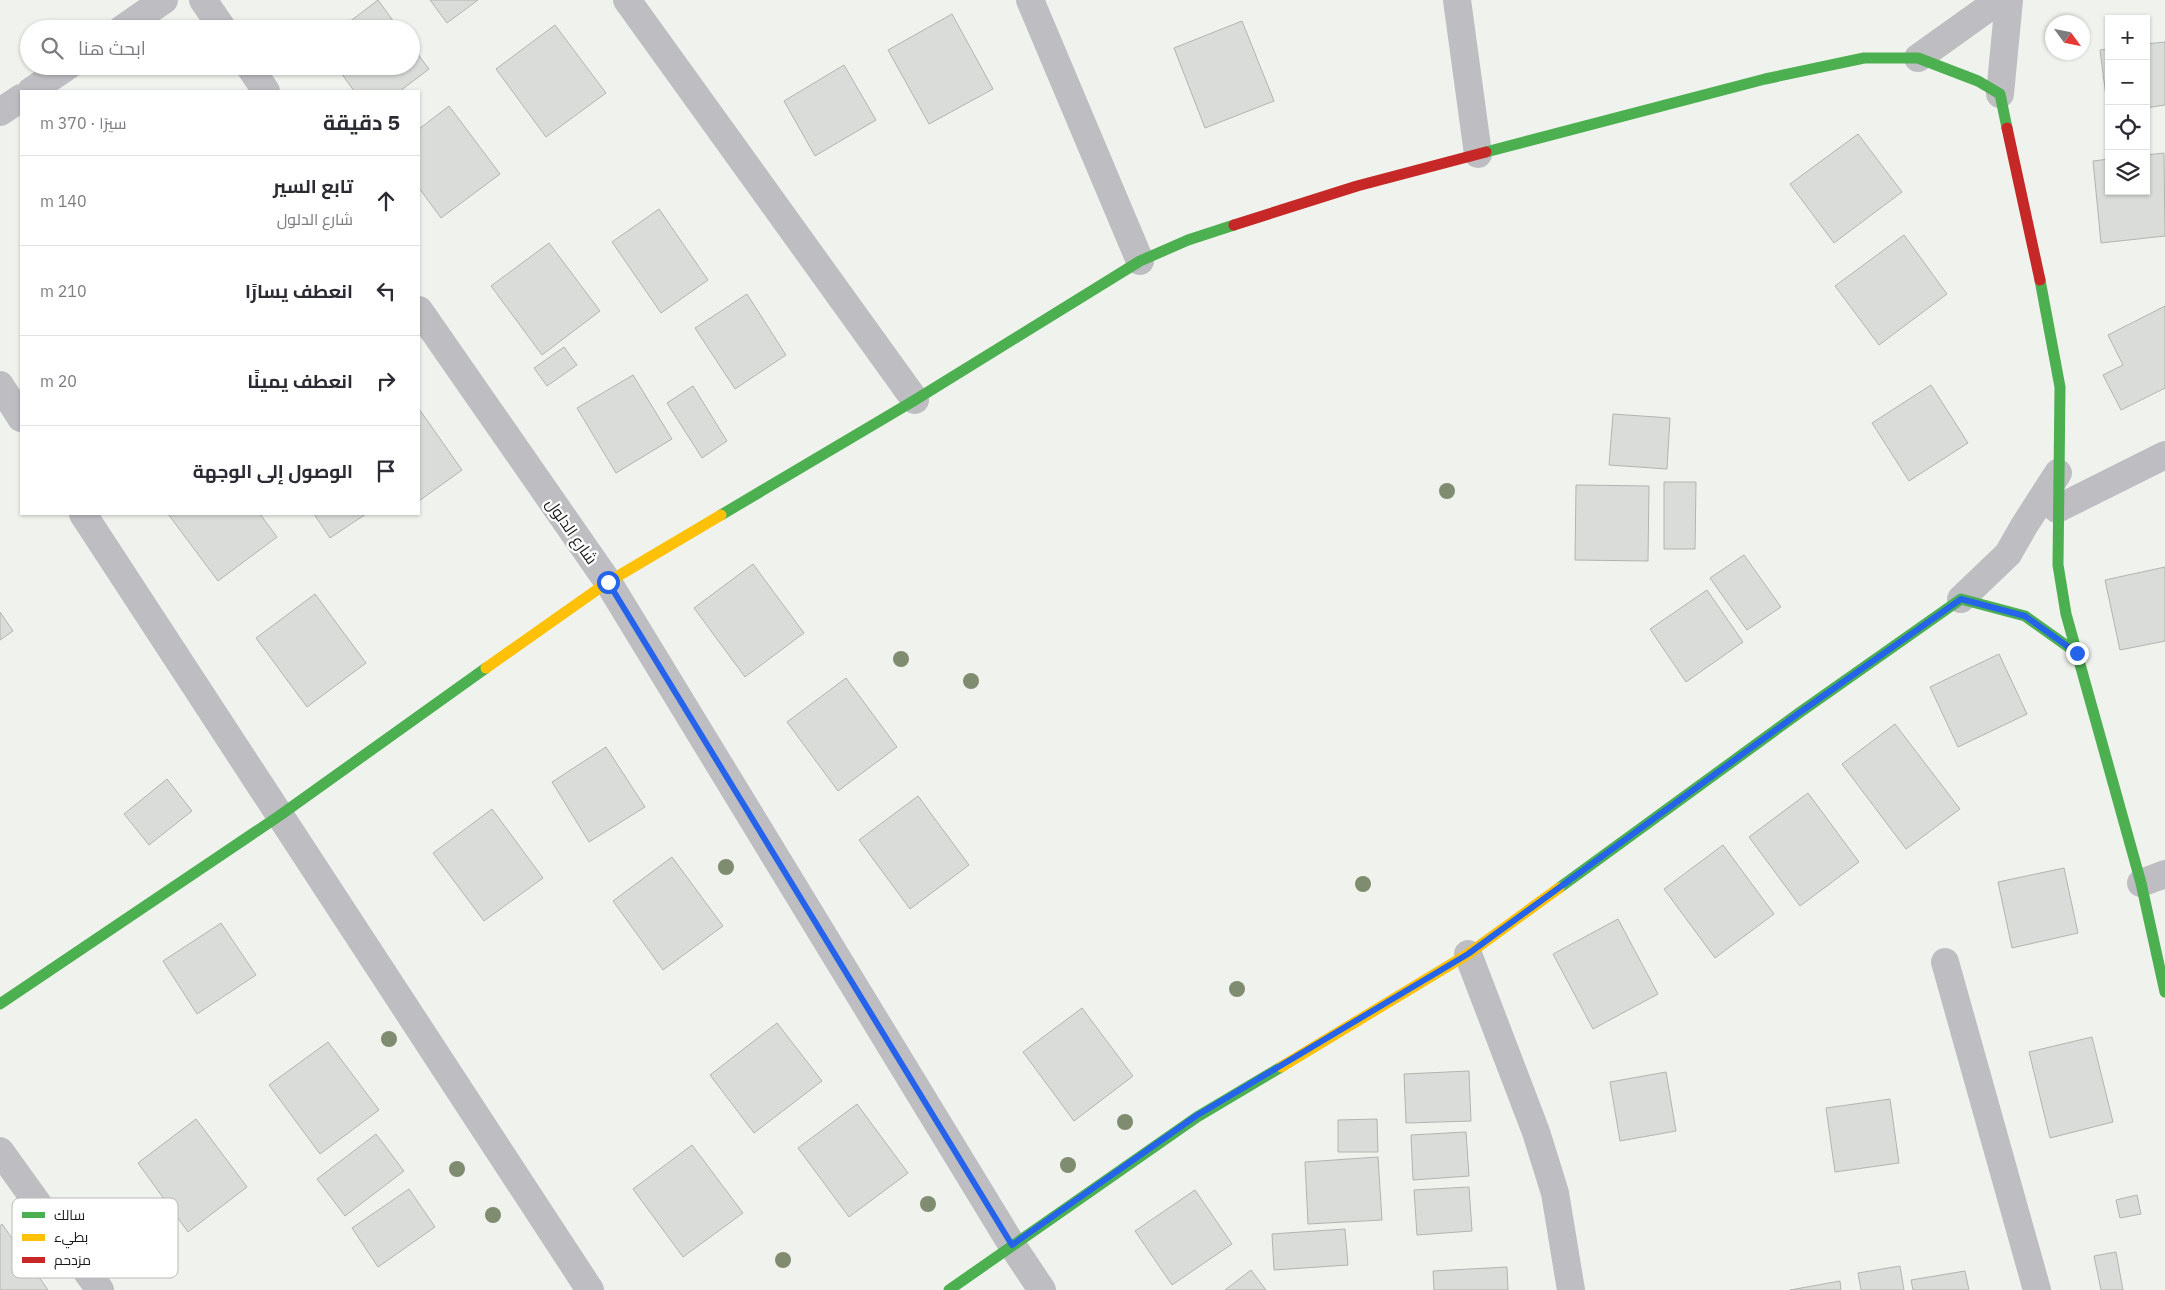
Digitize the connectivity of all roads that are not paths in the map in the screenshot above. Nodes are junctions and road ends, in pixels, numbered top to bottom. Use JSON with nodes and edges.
{"nodes":[{"id":1,"x":164,"y":0,"type":"edge"},
{"id":2,"x":203,"y":0,"type":"edge"},
{"id":3,"x":627,"y":0,"type":"edge"},
{"id":4,"x":1030,"y":0,"type":"edge"},
{"id":5,"x":1457,"y":0,"type":"edge"},
{"id":6,"x":1998,"y":0,"type":"edge"},
{"id":7,"x":2008,"y":0,"type":"edge"},
{"id":8,"x":135,"y":20,"type":"edge"},
{"id":9,"x":217,"y":20,"type":"edge"},
{"id":10,"x":1918,"y":58,"type":"junction"},
{"id":11,"x":55,"y":75,"type":"edge"},
{"id":12,"x":255,"y":75,"type":"edge"},
{"id":13,"x":32,"y":90,"type":"edge"},
{"id":14,"x":265,"y":90,"type":"edge"},
{"id":15,"x":2000,"y":94,"type":"junction"},
{"id":16,"x":20,"y":99,"type":"edge"},
{"id":17,"x":0,"y":112,"type":"edge"},
{"id":18,"x":1478,"y":154,"type":"junction"},
{"id":19,"x":1140,"y":260,"type":"junction"},
{"id":20,"x":420,"y":311,"type":"edge"},
{"id":21,"x":0,"y":385,"type":"edge"},
{"id":22,"x":915,"y":400,"type":"junction"},
{"id":23,"x":20,"y":416,"type":"edge"},
{"id":24,"x":2165,"y":455,"type":"edge"},
{"id":25,"x":2058,"y":473,"type":"junction"},
{"id":26,"x":2057,"y":508,"type":"junction"},
{"id":27,"x":84,"y":515,"type":"edge"},
{"id":28,"x":608,"y":582,"type":"junction"},
{"id":29,"x":1961,"y":599,"type":"junction"},
{"id":30,"x":2077,"y":653,"type":"junction"},
{"id":31,"x":279,"y":816,"type":"junction"},
{"id":32,"x":2153,"y":879,"type":"edge"},
{"id":33,"x":1468,"y":954,"type":"junction"},
{"id":34,"x":1945,"y":962,"type":"dead end"},
{"id":35,"x":2165,"y":992,"type":"edge"},
{"id":36,"x":0,"y":1004,"type":"edge"},
{"id":37,"x":0,"y":1151,"type":"edge"},
{"id":38,"x":34,"y":1198,"type":"edge"},
{"id":39,"x":1012,"y":1245,"type":"junction"},
{"id":40,"x":91,"y":1278,"type":"edge"},
{"id":41,"x":100,"y":1290,"type":"edge"},
{"id":42,"x":590,"y":1290,"type":"edge"},
{"id":43,"x":949,"y":1290,"type":"edge"},
{"id":44,"x":1042,"y":1290,"type":"edge"},
{"id":45,"x":1571,"y":1290,"type":"edge"},
{"id":46,"x":2037,"y":1290,"type":"edge"}],
"edges":[{"from":1,"to":8,"type":"street"},
{"from":2,"to":9,"type":"street"},
{"from":3,"to":22,"type":"street"},
{"from":4,"to":19,"type":"street"},
{"from":5,"to":18,"type":"street"},
{"from":6,"to":10,"type":"street"},
{"from":7,"to":15,"type":"street"},
{"from":10,"to":15,"type":"street"},
{"from":10,"to":18,"type":"street"},
{"from":11,"to":13,"type":"street"},
{"from":12,"to":14,"type":"street"},
{"from":15,"to":25,"type":"street"},
{"from":16,"to":17,"type":"street"},
{"from":18,"to":19,"type":"street"},
{"from":19,"to":22,"type":"street"},
{"from":20,"to":28,"type":"street","name":"شارع الدلول"},
{"from":21,"to":23,"type":"street"},
{"from":22,"to":28,"type":"street"},
{"from":24,"to":26,"type":"street"},
{"from":25,"to":26,"type":"street"},
{"from":25,"to":29,"type":"street"},
{"from":26,"to":30,"type":"street"},
{"from":27,"to":31,"type":"street"},
{"from":28,"to":31,"type":"street"},
{"from":28,"to":39,"type":"street","name":"شارع الدلول"},
{"from":29,"to":30,"type":"street"},
{"from":29,"to":33,"type":"street"},
{"from":30,"to":32,"type":"street"},
{"from":31,"to":36,"type":"street"},
{"from":31,"to":42,"type":"street"},
{"from":32,"to":35,"type":"street"},
{"from":33,"to":39,"type":"street"},
{"from":33,"to":45,"type":"street"},
{"from":34,"to":46,"type":"street"},
{"from":37,"to":38,"type":"street"},
{"from":39,"to":43,"type":"street"},
{"from":39,"to":44,"type":"street","name":"شارع الدلول"},
{"from":40,"to":41,"type":"street"}]}
